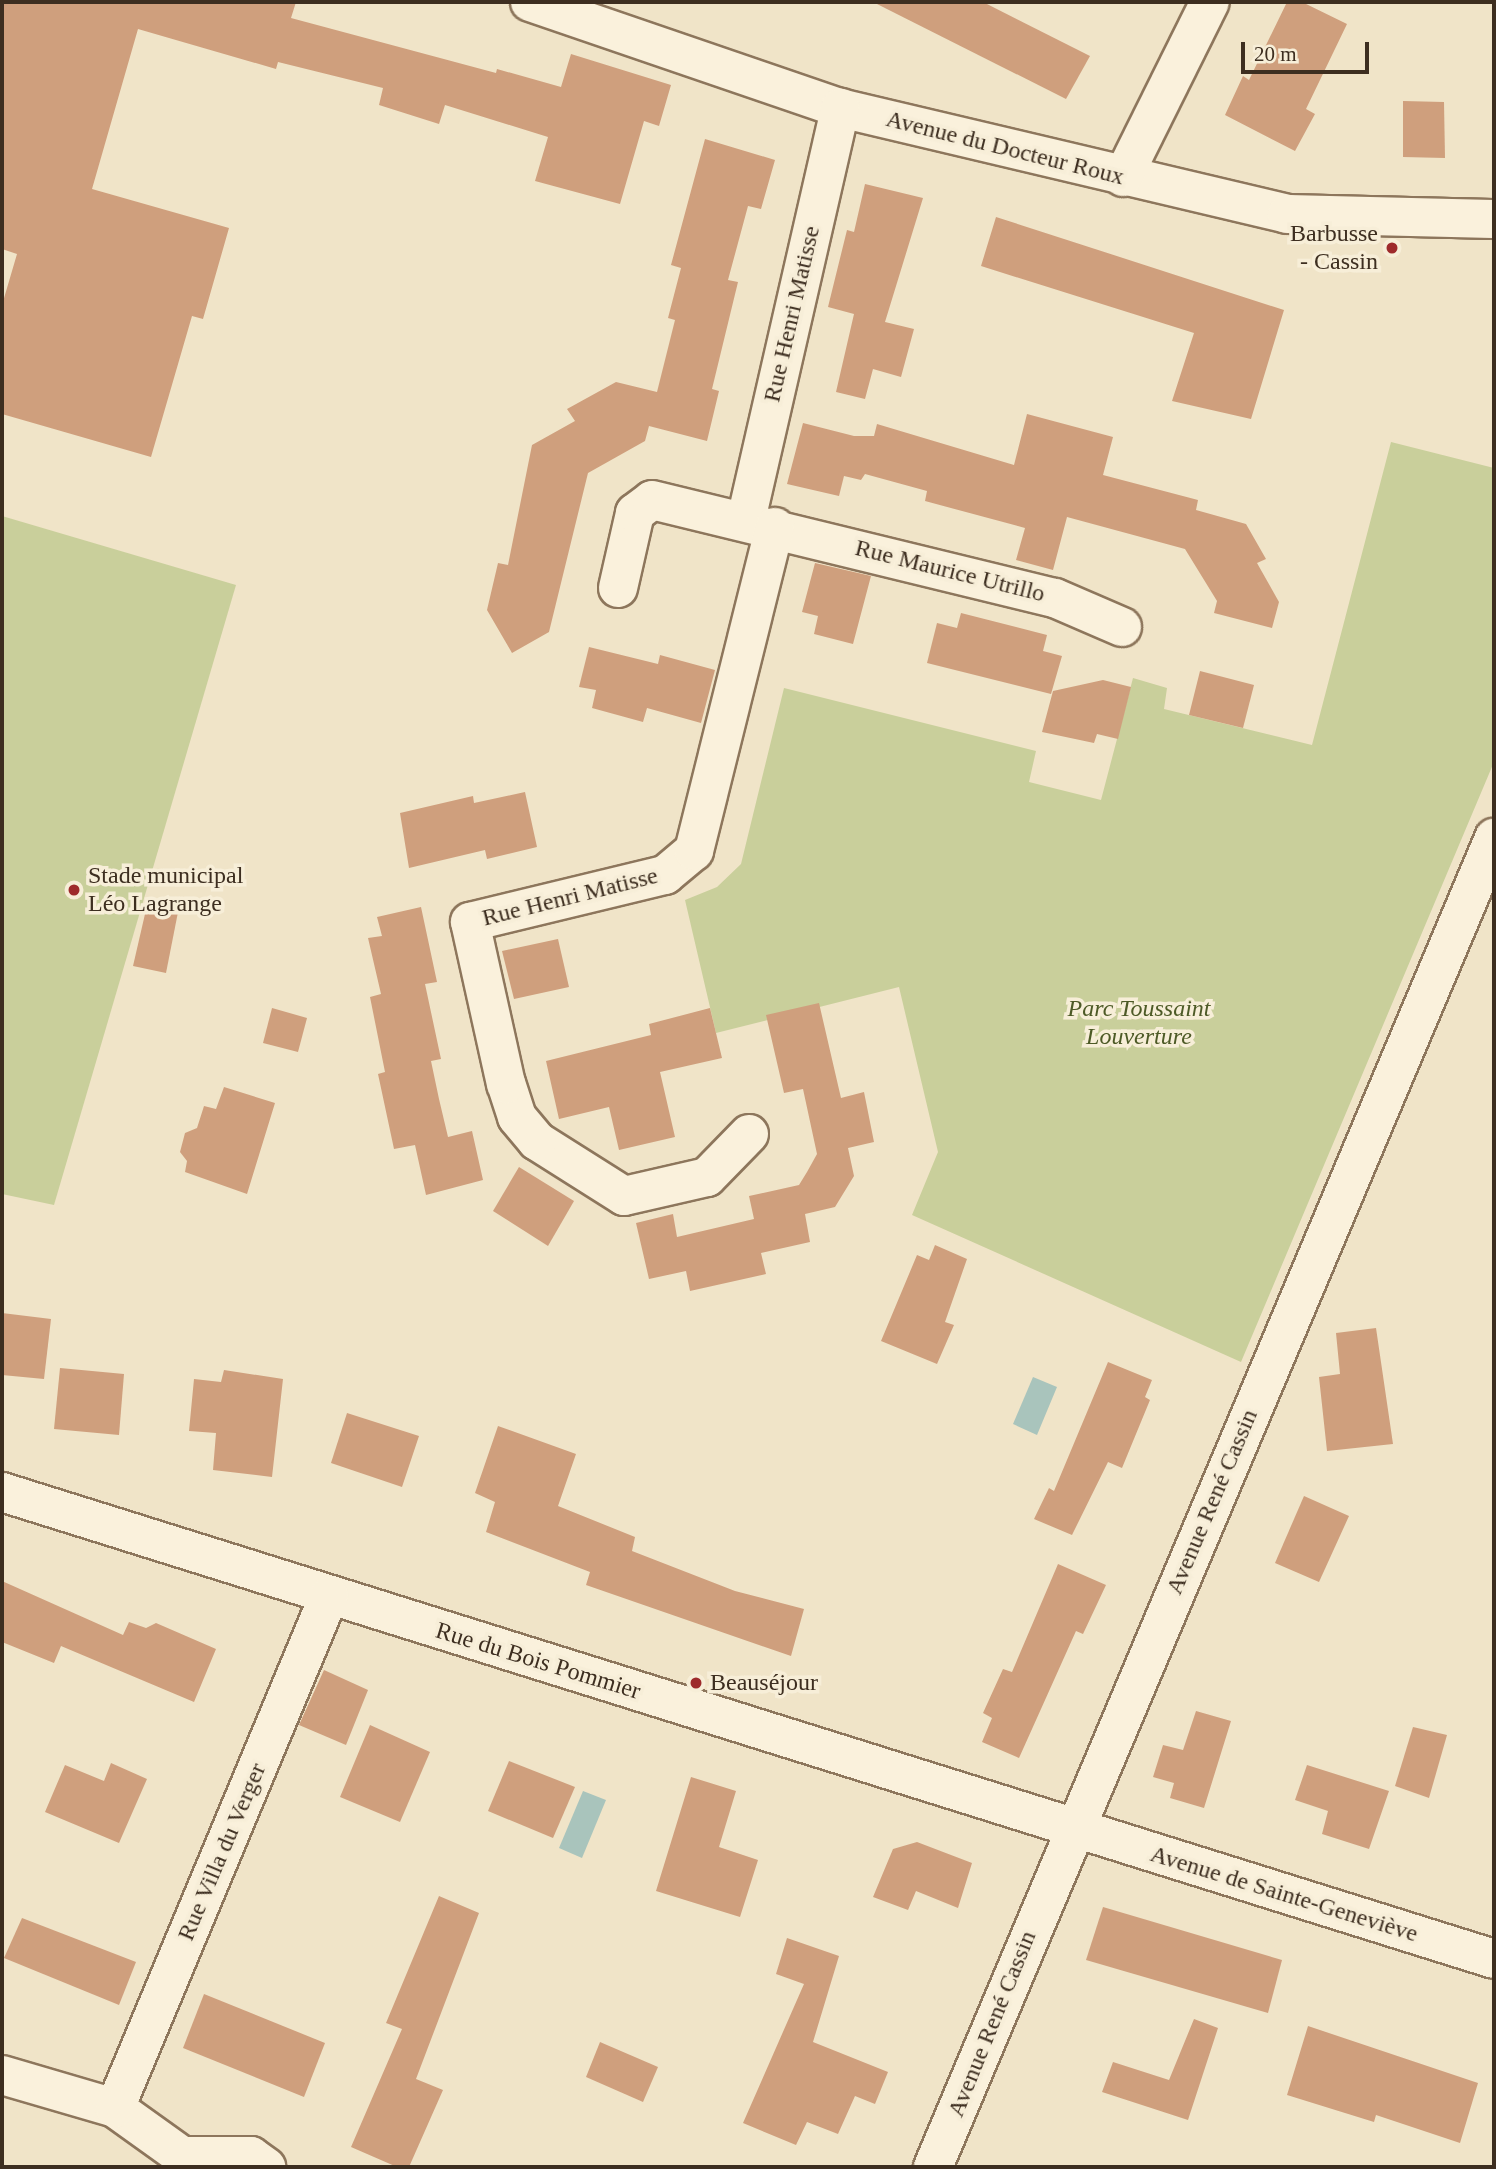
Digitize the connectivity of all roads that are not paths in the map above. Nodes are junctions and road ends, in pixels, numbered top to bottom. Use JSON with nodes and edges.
{"nodes":[{"id":1,"x":1210,"y":2,"type":"edge"},
{"id":2,"x":548,"y":5,"type":"edge"},
{"id":3,"x":840,"y":108,"type":"junction"},
{"id":4,"x":1122,"y":177,"type":"junction"},
{"id":5,"x":1494,"y":219,"type":"edge"},
{"id":6,"x":761,"y":523,"type":"junction"},
{"id":7,"x":618,"y":588,"type":"dead end"},
{"id":8,"x":1122,"y":627,"type":"dead end"},
{"id":9,"x":1494,"y":838,"type":"edge"},
{"id":10,"x":749,"y":1134,"type":"dead end"},
{"id":11,"x":2,"y":1492,"type":"edge"},
{"id":12,"x":329,"y":1595,"type":"junction"},
{"id":13,"x":1074,"y":1828,"type":"junction"},
{"id":14,"x":1494,"y":1959,"type":"edge"},
{"id":15,"x":2,"y":2075,"type":"edge"},
{"id":16,"x":115,"y":2108,"type":"junction"},
{"id":17,"x":266,"y":2167,"type":"edge"},
{"id":18,"x":933,"y":2167,"type":"edge"}],
"edges":[{"from":1,"to":4,"type":"street"},
{"from":2,"to":3,"type":"street","name":"Avenue du Docteur Roux"},
{"from":3,"to":4,"type":"street","name":"Avenue du Docteur Roux"},
{"from":3,"to":6,"type":"street","name":"Rue Henri Matisse"},
{"from":4,"to":5,"type":"street","name":"Avenue du Docteur Roux"},
{"from":6,"to":7,"type":"street"},
{"from":6,"to":8,"type":"street","name":"Rue Maurice Utrillo"},
{"from":6,"to":10,"type":"street","name":"Rue Henri Matisse"},
{"from":9,"to":13,"type":"street","name":"Avenue René Cassin"},
{"from":11,"to":12,"type":"street","name":"Rue du Bois Pommier"},
{"from":12,"to":13,"type":"street","name":"Rue du Bois Pommier"},
{"from":12,"to":16,"type":"street","name":"Rue Villa du Verger"},
{"from":13,"to":14,"type":"street","name":"Avenue de Sainte-Geneviève"},
{"from":13,"to":18,"type":"street","name":"Avenue René Cassin"},
{"from":15,"to":16,"type":"street"},
{"from":16,"to":17,"type":"street"}]}
